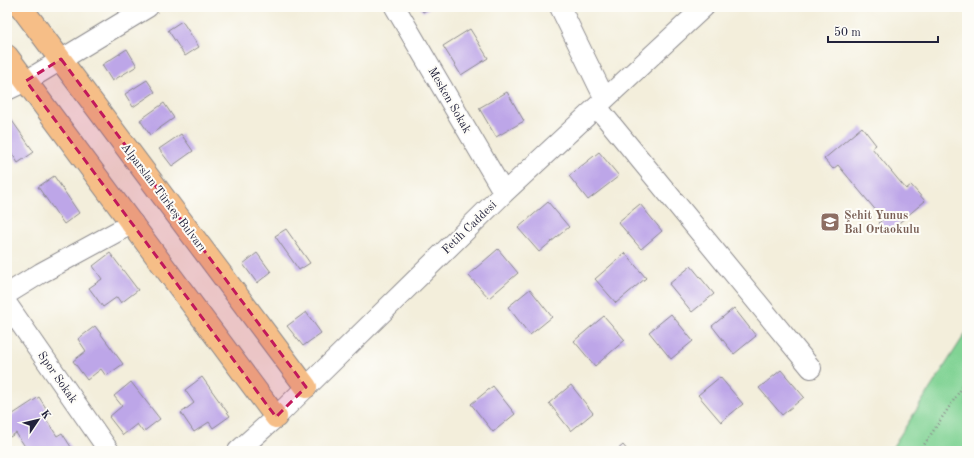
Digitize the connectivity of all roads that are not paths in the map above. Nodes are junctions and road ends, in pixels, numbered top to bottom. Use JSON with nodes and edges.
{"nodes":[{"id":1,"x":21,"y":7,"type":"edge"},
{"id":2,"x":148,"y":7,"type":"edge"},
{"id":3,"x":395,"y":7,"type":"edge"},
{"id":4,"x":560,"y":7,"type":"edge"},
{"id":5,"x":704,"y":7,"type":"edge"},
{"id":6,"x":7,"y":56,"type":"edge"},
{"id":7,"x":61,"y":59,"type":"junction"},
{"id":8,"x":16,"y":85,"type":"edge"},
{"id":9,"x":601,"y":103,"type":"junction"},
{"id":10,"x":504,"y":193,"type":"junction"},
{"id":11,"x":133,"y":223,"type":"junction"},
{"id":12,"x":7,"y":294,"type":"edge"},
{"id":13,"x":7,"y":304,"type":"edge"},
{"id":14,"x":812,"y":368,"type":"dead end"},
{"id":15,"x":306,"y":387,"type":"junction"},
{"id":16,"x":276,"y":417,"type":"junction"},
{"id":17,"x":109,"y":451,"type":"edge"},
{"id":18,"x":238,"y":451,"type":"edge"}],
"edges":[{"from":1,"to":7,"type":"main road","name":"Alparslan Türkeş Bulvarı"},
{"from":2,"to":7,"type":"street"},
{"from":3,"to":10,"type":"street","name":"Mesken Sokak"},
{"from":4,"to":9,"type":"street"},
{"from":5,"to":9,"type":"street","name":"Fetih Caddesi"},
{"from":6,"to":8,"type":"main road"},
{"from":7,"to":8,"type":"street"},
{"from":7,"to":15,"type":"main road","name":"Alparslan Türkeş Bulvarı"},
{"from":8,"to":11,"type":"main road"},
{"from":9,"to":10,"type":"street","name":"Fetih Caddesi"},
{"from":9,"to":14,"type":"street"},
{"from":10,"to":15,"type":"street","name":"Fetih Caddesi"},
{"from":11,"to":12,"type":"street"},
{"from":11,"to":16,"type":"main road"},
{"from":13,"to":17,"type":"street","name":"Spor Sokak"},
{"from":15,"to":16,"type":"street","name":"Fetih Caddesi"},
{"from":16,"to":18,"type":"street","name":"Fetih Caddesi"}]}
